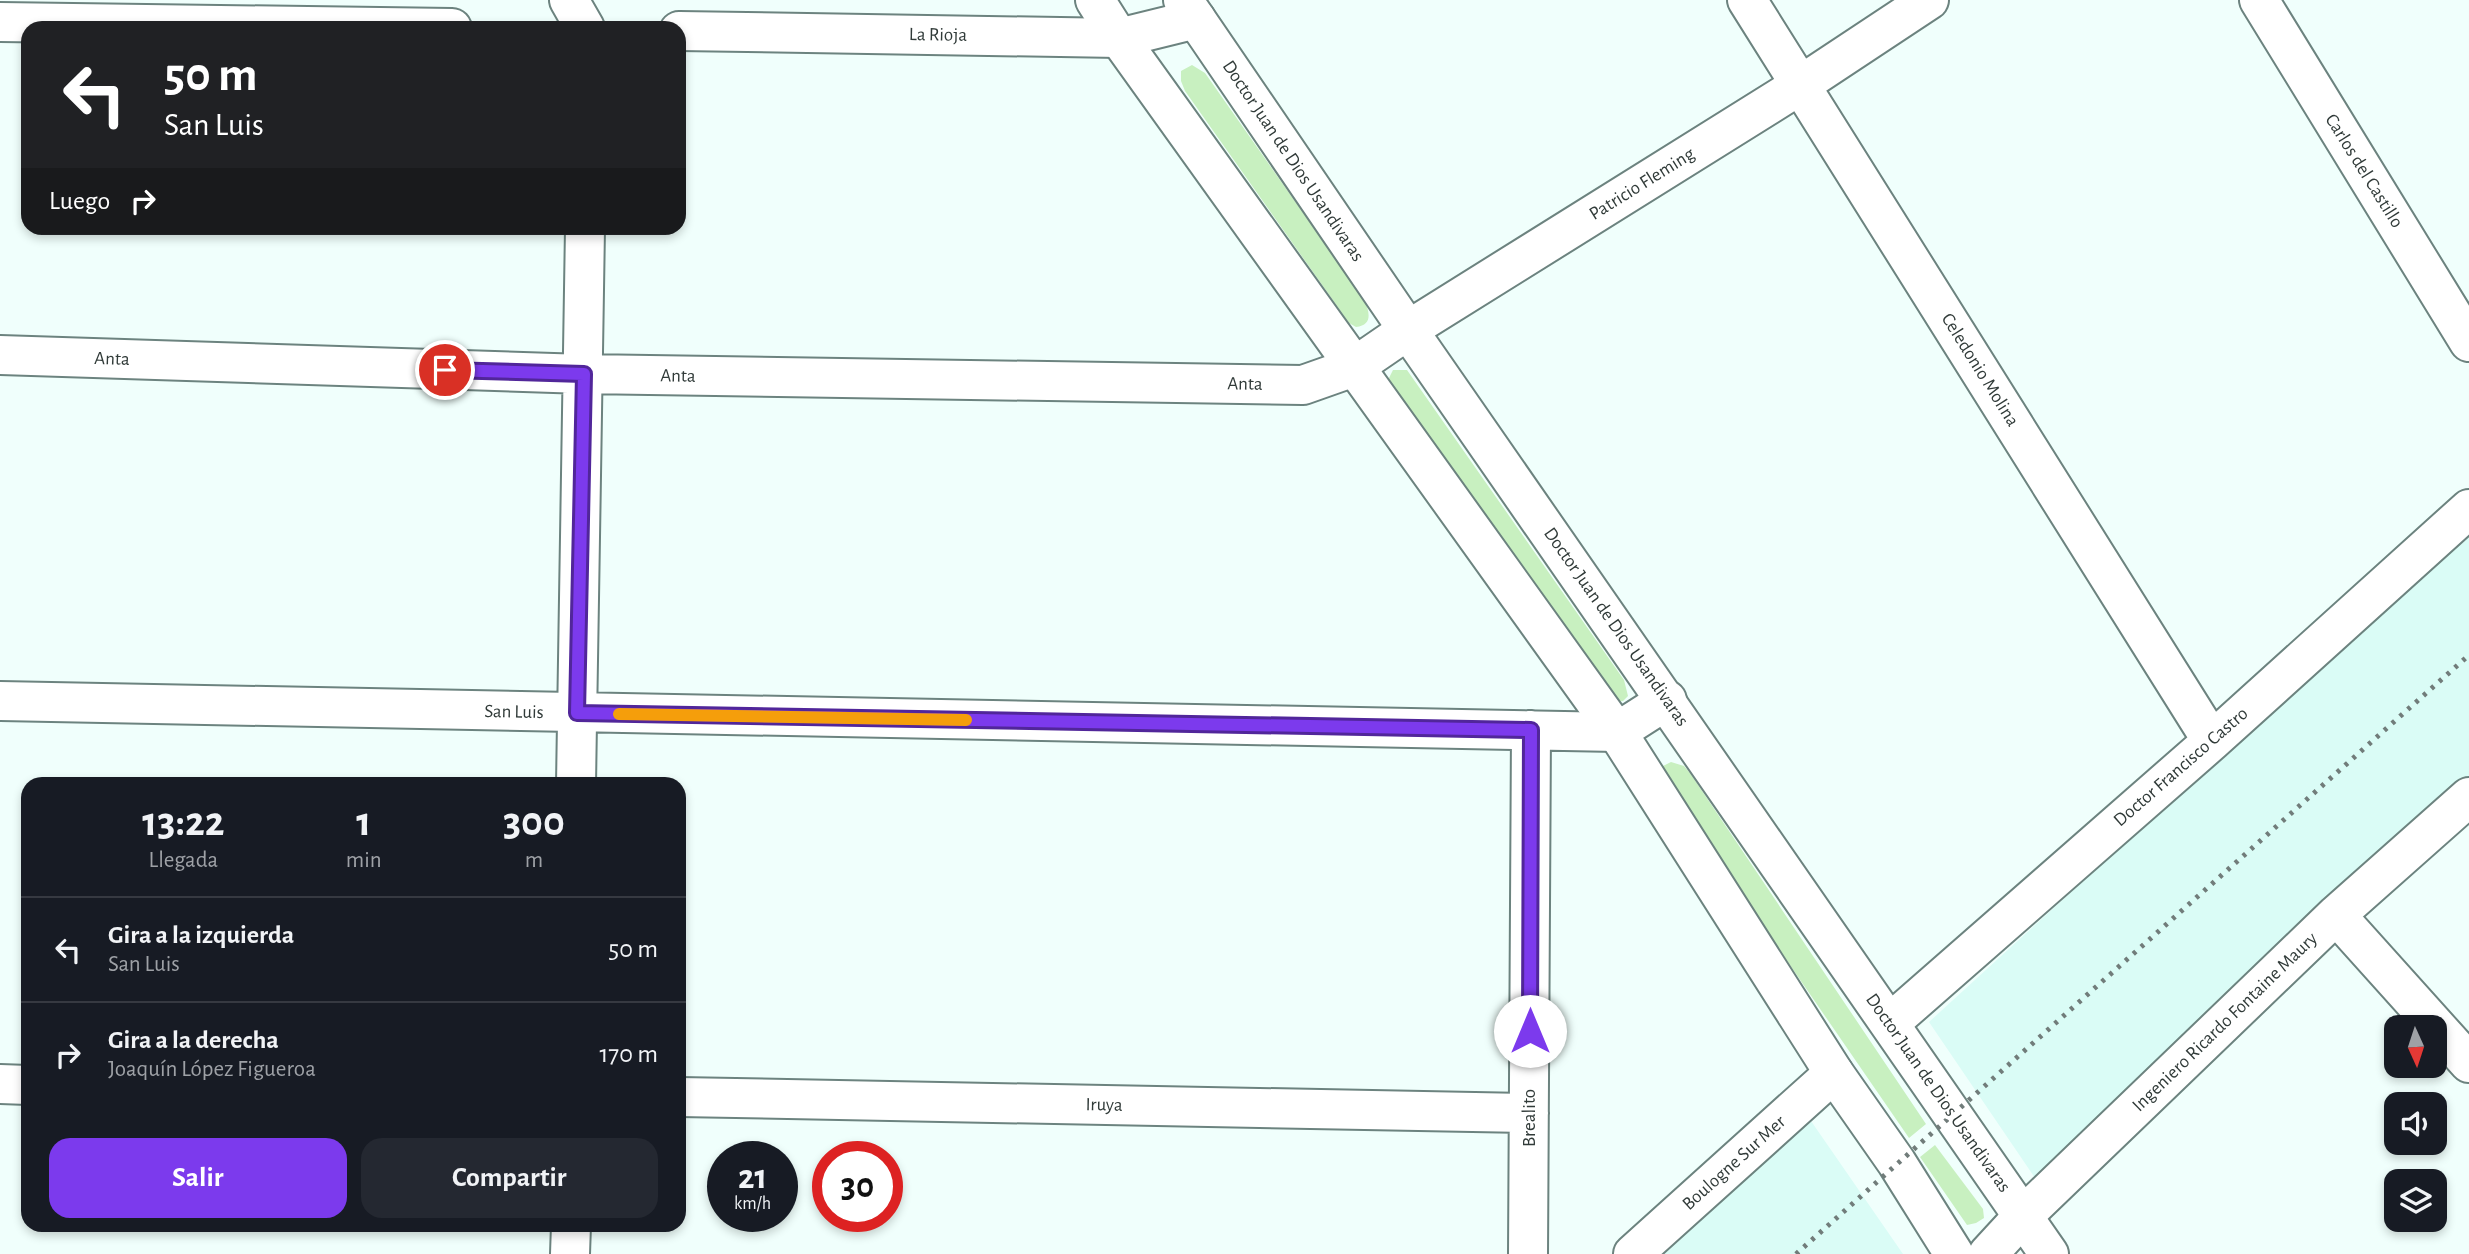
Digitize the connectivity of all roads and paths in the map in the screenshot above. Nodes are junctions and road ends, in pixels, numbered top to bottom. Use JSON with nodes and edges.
{"nodes":[{"id":1,"x":569,"y":0,"type":"edge"},
{"id":2,"x":1095,"y":0,"type":"edge"},
{"id":3,"x":1747,"y":0,"type":"edge"},
{"id":4,"x":1929,"y":0,"type":"edge"},
{"id":5,"x":2259,"y":0,"type":"edge"},
{"id":6,"x":1189,"y":10,"type":"edge"},
{"id":7,"x":581,"y":21,"type":"edge"},
{"id":8,"x":0,"y":22,"type":"edge"},
{"id":9,"x":21,"y":22,"type":"edge"},
{"id":10,"x":686,"y":31,"type":"edge"},
{"id":11,"x":1119,"y":38,"type":"junction"},
{"id":12,"x":1802,"y":84,"type":"junction"},
{"id":13,"x":585,"y":235,"type":"edge"},
{"id":14,"x":1408,"y":330,"type":"junction"},
{"id":15,"x":2469,"y":342,"type":"edge"},
{"id":16,"x":0,"y":355,"type":"edge"},
{"id":17,"x":1354,"y":367,"type":"junction"},
{"id":18,"x":584,"y":374,"type":"junction"},
{"id":19,"x":2469,"y":509,"type":"edge"},
{"id":20,"x":1667,"y":700,"type":"junction"},
{"id":21,"x":0,"y":701,"type":"edge"},
{"id":22,"x":577,"y":713,"type":"junction"},
{"id":23,"x":1531,"y":730,"type":"junction"},
{"id":24,"x":1616,"y":732,"type":"junction"},
{"id":25,"x":2211,"y":741,"type":"junction"},
{"id":26,"x":576,"y":777,"type":"edge"},
{"id":27,"x":2469,"y":797,"type":"edge"},
{"id":28,"x":2336,"y":915,"type":"junction"},
{"id":29,"x":1890,"y":1023,"type":"junction"},
{"id":30,"x":2469,"y":1063,"type":"edge"},
{"id":31,"x":1834,"y":1073,"type":"junction"},
{"id":32,"x":0,"y":1084,"type":"edge"},
{"id":33,"x":21,"y":1085,"type":"edge"},
{"id":34,"x":686,"y":1097,"type":"edge"},
{"id":35,"x":1530,"y":1112,"type":"junction"},
{"id":36,"x":2023,"y":1216,"type":"junction"},
{"id":37,"x":571,"y":1232,"type":"edge"},
{"id":38,"x":570,"y":1254,"type":"edge"},
{"id":39,"x":1528,"y":1254,"type":"edge"},
{"id":40,"x":1633,"y":1254,"type":"edge"},
{"id":41,"x":1954,"y":1254,"type":"edge"},
{"id":42,"x":1988,"y":1254,"type":"edge"},
{"id":43,"x":2049,"y":1254,"type":"edge"}],
"edges":[{"from":1,"to":7,"type":"street"},
{"from":2,"to":11,"type":"street"},
{"from":3,"to":12,"type":"street","name":"Celedonio Molina"},
{"from":4,"to":12,"type":"street","name":"Patricio Fleming"},
{"from":5,"to":15,"type":"street","name":"Carlos del Castillo"},
{"from":6,"to":11,"type":"street","name":"La Rioja"},
{"from":6,"to":14,"type":"street","name":"Doctor Juan de Dios Usandivaras"},
{"from":8,"to":9,"type":"street"},
{"from":10,"to":11,"type":"street","name":"La Rioja"},
{"from":11,"to":17,"type":"street"},
{"from":12,"to":14,"type":"street","name":"Patricio Fleming"},
{"from":12,"to":25,"type":"street","name":"Celedonio Molina"},
{"from":13,"to":18,"type":"street"},
{"from":14,"to":17,"type":"street","name":"Patricio Fleming"},
{"from":14,"to":20,"type":"street","name":"Doctor Juan de Dios Usandivaras"},
{"from":16,"to":18,"type":"street","name":"Anta"},
{"from":17,"to":18,"type":"street","name":"Anta"},
{"from":17,"to":24,"type":"street"},
{"from":18,"to":22,"type":"street"},
{"from":19,"to":25,"type":"street","name":"Doctor Francisco Castro"},
{"from":20,"to":24,"type":"street"},
{"from":20,"to":29,"type":"street","name":"Doctor Juan de Dios Usandivaras"},
{"from":21,"to":22,"type":"street","name":"San Luis"},
{"from":22,"to":23,"type":"street","name":"San Luis"},
{"from":22,"to":26,"type":"street"},
{"from":23,"to":24,"type":"street","name":"San Luis"},
{"from":23,"to":35,"type":"street","name":"Brealito"},
{"from":24,"to":31,"type":"street"},
{"from":25,"to":29,"type":"street","name":"Doctor Francisco Castro"},
{"from":27,"to":28,"type":"street","name":"Ingeniero Ricardo Fontaine Maury"},
{"from":28,"to":30,"type":"street"},
{"from":28,"to":36,"type":"street","name":"Ingeniero Ricardo Fontaine Maury"},
{"from":29,"to":36,"type":"street","name":"Doctor Juan de Dios Usandivaras"},
{"from":31,"to":40,"type":"street","name":"Boulogne Sur Mer"},
{"from":31,"to":41,"type":"street"},
{"from":32,"to":33,"type":"street"},
{"from":34,"to":35,"type":"street","name":"Iruya"},
{"from":35,"to":39,"type":"street","name":"Brealito"},
{"from":36,"to":42,"type":"street","name":"Ingeniero Ricardo Fontaine Maury"},
{"from":36,"to":43,"type":"street","name":"Doctor Juan de Dios Usandivaras"},
{"from":37,"to":38,"type":"street"}]}
